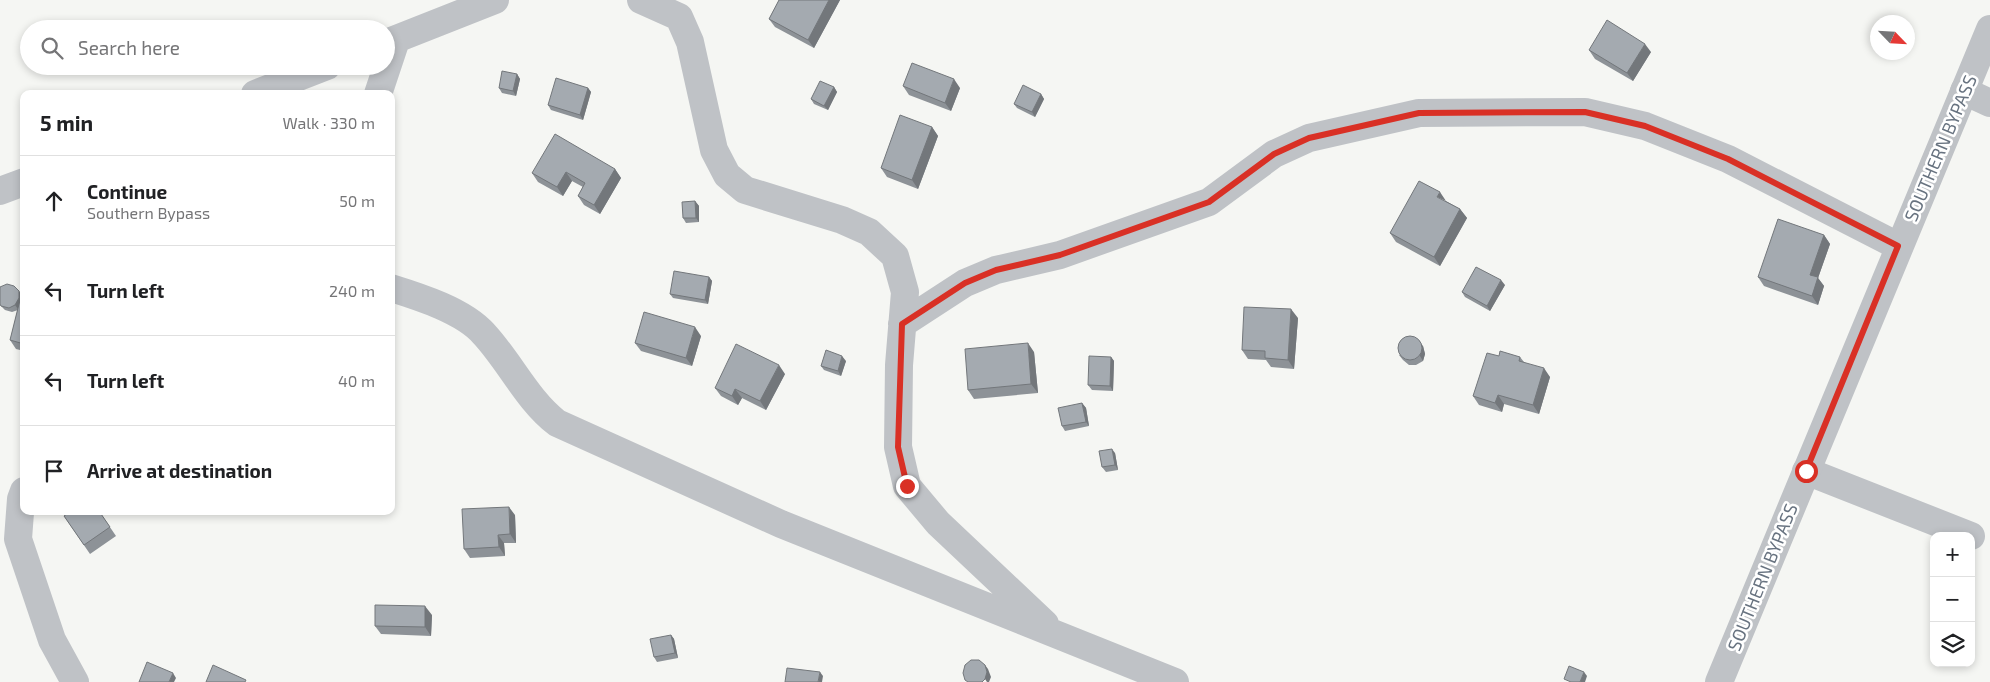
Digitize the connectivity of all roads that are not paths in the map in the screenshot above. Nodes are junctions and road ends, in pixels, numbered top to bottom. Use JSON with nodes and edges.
{"nodes":[{"id":1,"x":495,"y":0,"type":"edge"},
{"id":2,"x":641,"y":0,"type":"edge"},
{"id":3,"x":1990,"y":29,"type":"edge"},
{"id":4,"x":395,"y":40,"type":"edge"},
{"id":5,"x":304,"y":75,"type":"edge"},
{"id":6,"x":383,"y":75,"type":"edge"},
{"id":7,"x":265,"y":90,"type":"edge"},
{"id":8,"x":379,"y":90,"type":"edge"},
{"id":9,"x":1964,"y":91,"type":"junction"},
{"id":10,"x":1990,"y":103,"type":"edge"},
{"id":11,"x":20,"y":184,"type":"edge"},
{"id":12,"x":0,"y":191,"type":"edge"},
{"id":13,"x":1898,"y":246,"type":"junction"},
{"id":14,"x":395,"y":290,"type":"edge"},
{"id":15,"x":902,"y":324,"type":"junction"},
{"id":16,"x":1806,"y":471,"type":"junction"},
{"id":17,"x":20,"y":512,"type":"edge"},
{"id":18,"x":1961,"y":532,"type":"edge"},
{"id":19,"x":1975,"y":537,"type":"edge"},
{"id":20,"x":1990,"y":543,"type":"edge"},
{"id":21,"x":1058,"y":636,"type":"junction"},
{"id":22,"x":75,"y":682,"type":"edge"},
{"id":23,"x":1175,"y":682,"type":"edge"},
{"id":24,"x":1719,"y":682,"type":"edge"}],
"edges":[{"from":1,"to":4,"type":"street"},
{"from":2,"to":15,"type":"street"},
{"from":3,"to":9,"type":"street","name":"SOUTHERN BYPASS"},
{"from":5,"to":7,"type":"street"},
{"from":6,"to":8,"type":"street"},
{"from":9,"to":10,"type":"street"},
{"from":9,"to":13,"type":"street","name":"SOUTHERN BYPASS"},
{"from":11,"to":12,"type":"street"},
{"from":13,"to":15,"type":"street"},
{"from":13,"to":16,"type":"street","name":"SOUTHERN BYPASS"},
{"from":14,"to":21,"type":"street"},
{"from":15,"to":21,"type":"street"},
{"from":16,"to":18,"type":"street"},
{"from":16,"to":24,"type":"street","name":"SOUTHERN BYPASS"},
{"from":17,"to":22,"type":"street"},
{"from":19,"to":20,"type":"street"},
{"from":21,"to":23,"type":"street"}]}
